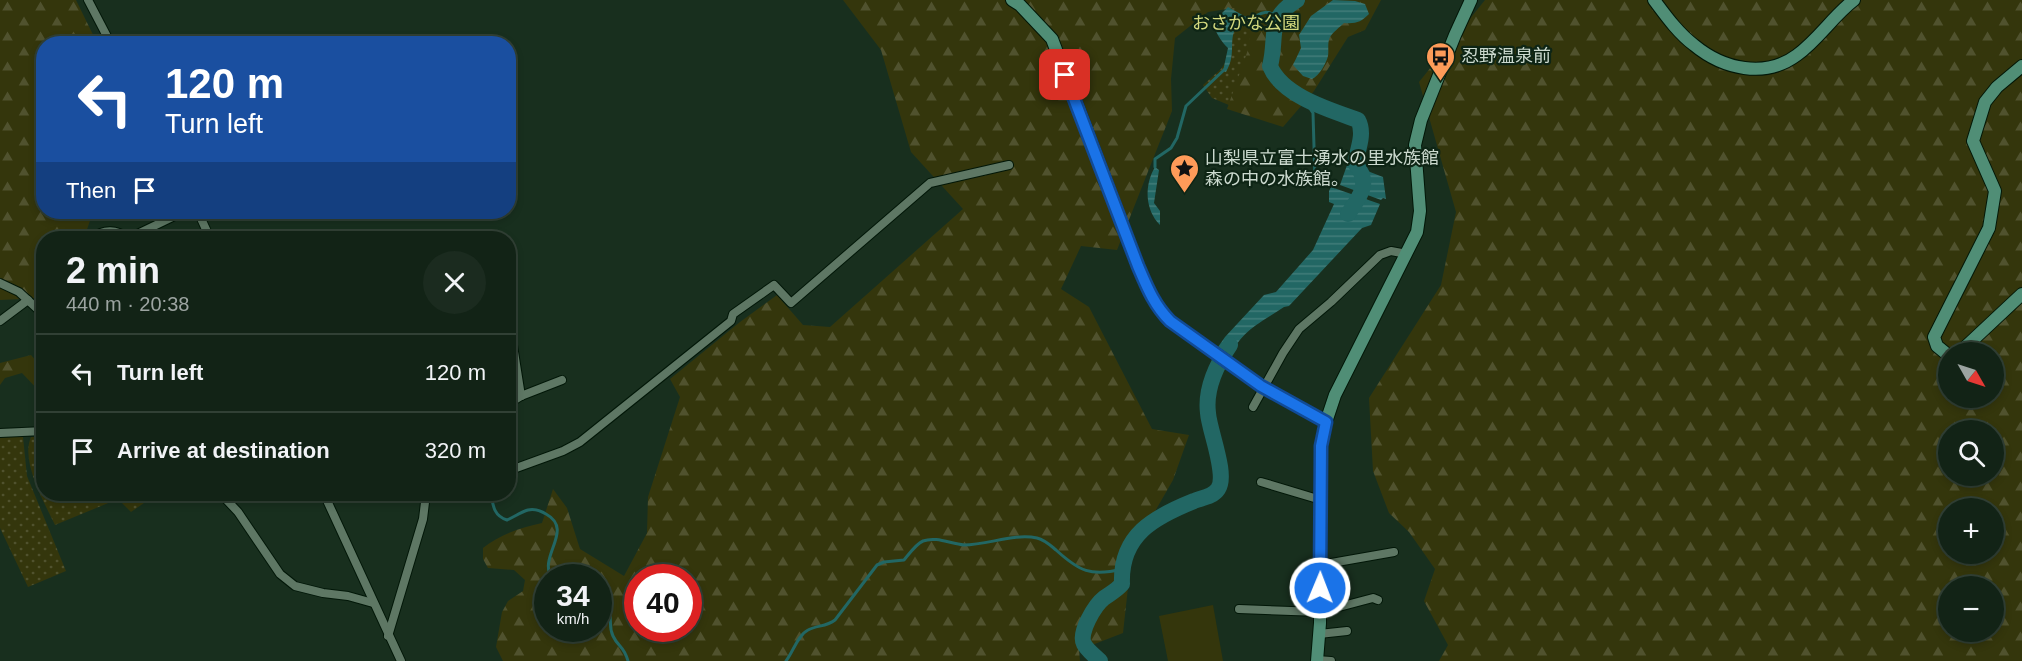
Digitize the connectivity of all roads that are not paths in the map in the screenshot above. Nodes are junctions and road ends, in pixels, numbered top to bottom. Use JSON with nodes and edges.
{"nodes":[{"id":1,"x":88,"y":0,"type":"edge"},
{"id":2,"x":1012,"y":0,"type":"edge"},
{"id":3,"x":1471,"y":0,"type":"edge"},
{"id":4,"x":1654,"y":0,"type":"edge"},
{"id":5,"x":1854,"y":0,"type":"edge"},
{"id":6,"x":107,"y":36,"type":"edge"},
{"id":7,"x":2022,"y":66,"type":"edge"},
{"id":8,"x":1009,"y":165,"type":"dead end"},
{"id":9,"x":169,"y":219,"type":"edge"},
{"id":10,"x":144,"y":231,"type":"edge"},
{"id":11,"x":1407,"y":254,"type":"junction"},
{"id":12,"x":0,"y":283,"type":"edge"},
{"id":13,"x":2022,"y":294,"type":"edge"},
{"id":14,"x":28,"y":300,"type":"junction"},
{"id":15,"x":36,"y":308,"type":"edge"},
{"id":16,"x":0,"y":321,"type":"edge"},
{"id":17,"x":1971,"y":342,"type":"edge"},
{"id":18,"x":1938,"y":347,"type":"edge"},
{"id":19,"x":516,"y":364,"type":"edge"},
{"id":20,"x":562,"y":380,"type":"dead end"},
{"id":21,"x":1263,"y":387,"type":"junction"},
{"id":22,"x":521,"y":396,"type":"junction"},
{"id":23,"x":516,"y":399,"type":"edge"},
{"id":24,"x":1253,"y":407,"type":"dead end"},
{"id":25,"x":1326,"y":422,"type":"junction"},
{"id":26,"x":36,"y":432,"type":"edge"},
{"id":27,"x":0,"y":434,"type":"edge"},
{"id":28,"x":516,"y":468,"type":"edge"},
{"id":29,"x":1261,"y":482,"type":"dead end"},
{"id":30,"x":1321,"y":500,"type":"junction"},
{"id":31,"x":227,"y":501,"type":"edge"},
{"id":32,"x":327,"y":501,"type":"edge"},
{"id":33,"x":425,"y":501,"type":"edge"},
{"id":34,"x":1394,"y":552,"type":"dead end"},
{"id":35,"x":1320,"y":565,"type":"junction"},
{"id":36,"x":1378,"y":600,"type":"dead end"},
{"id":37,"x":373,"y":603,"type":"junction"},
{"id":38,"x":1239,"y":609,"type":"dead end"},
{"id":39,"x":1320,"y":612,"type":"junction"},
{"id":40,"x":1347,"y":631,"type":"dead end"},
{"id":41,"x":1319,"y":634,"type":"junction"},
{"id":42,"x":388,"y":636,"type":"junction"},
{"id":43,"x":1317,"y":660,"type":"edge"},
{"id":44,"x":400,"y":661,"type":"edge"},
{"id":45,"x":1331,"y":661,"type":"edge"}],
"edges":[{"from":1,"to":6,"type":"street"},
{"from":2,"to":21,"type":"street"},
{"from":3,"to":11,"type":"street"},
{"from":4,"to":5,"type":"street"},
{"from":7,"to":18,"type":"street"},
{"from":8,"to":28,"type":"street"},
{"from":9,"to":10,"type":"street"},
{"from":11,"to":21,"type":"street"},
{"from":11,"to":25,"type":"street"},
{"from":12,"to":14,"type":"street"},
{"from":13,"to":17,"type":"street"},
{"from":14,"to":15,"type":"street"},
{"from":14,"to":16,"type":"street"},
{"from":19,"to":22,"type":"street"},
{"from":20,"to":22,"type":"street"},
{"from":21,"to":24,"type":"street"},
{"from":21,"to":25,"type":"street"},
{"from":22,"to":23,"type":"street"},
{"from":25,"to":30,"type":"street"},
{"from":26,"to":27,"type":"street"},
{"from":29,"to":30,"type":"street"},
{"from":30,"to":35,"type":"street"},
{"from":31,"to":37,"type":"street"},
{"from":32,"to":37,"type":"street"},
{"from":33,"to":42,"type":"street"},
{"from":34,"to":35,"type":"street"},
{"from":35,"to":39,"type":"street"},
{"from":36,"to":39,"type":"street"},
{"from":37,"to":42,"type":"street"},
{"from":38,"to":39,"type":"street"},
{"from":39,"to":41,"type":"street"},
{"from":40,"to":41,"type":"street"},
{"from":41,"to":43,"type":"street"},
{"from":42,"to":44,"type":"street"},
{"from":43,"to":45,"type":"street"}]}
